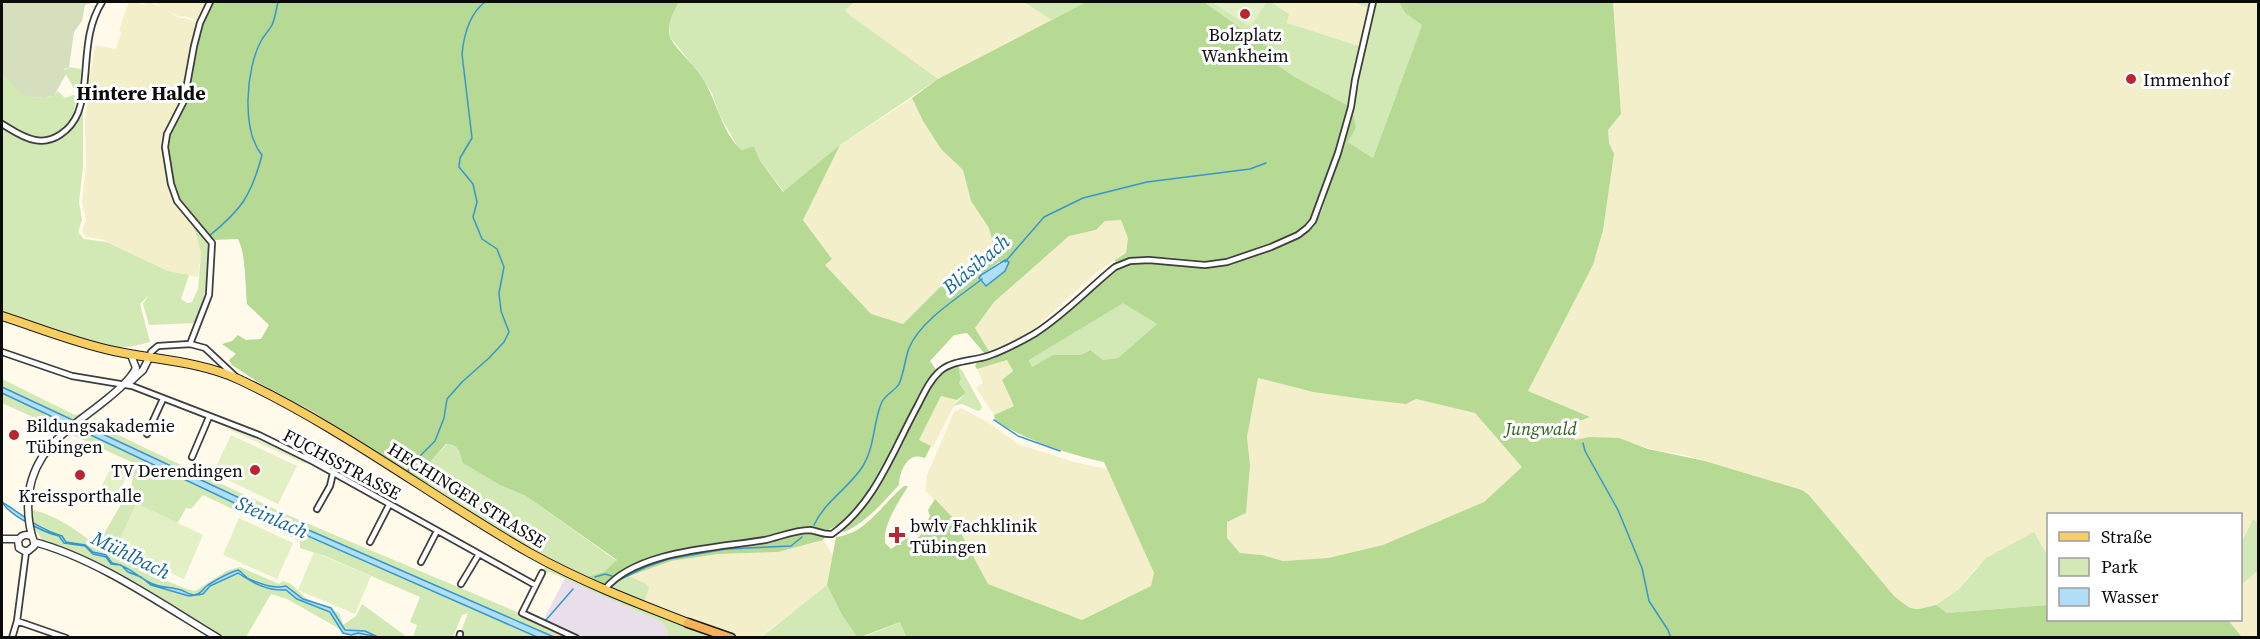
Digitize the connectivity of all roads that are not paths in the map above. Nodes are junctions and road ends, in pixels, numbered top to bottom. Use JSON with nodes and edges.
{"nodes":[{"id":1,"x":102,"y":2,"type":"edge"},
{"id":2,"x":210,"y":2,"type":"edge"},
{"id":3,"x":1372,"y":2,"type":"edge"},
{"id":4,"x":2,"y":124,"type":"edge"},
{"id":5,"x":2,"y":316,"type":"edge"},
{"id":6,"x":190,"y":344,"type":"junction"},
{"id":7,"x":2,"y":352,"type":"edge"},
{"id":8,"x":131,"y":355,"type":"junction"},
{"id":9,"x":149,"y":358,"type":"junction"},
{"id":10,"x":217,"y":359,"type":"junction"},
{"id":11,"x":211,"y":369,"type":"junction"},
{"id":12,"x":133,"y":374,"type":"junction"},
{"id":13,"x":237,"y":378,"type":"junction"},
{"id":14,"x":124,"y":385,"type":"junction"},
{"id":15,"x":163,"y":399,"type":"junction"},
{"id":16,"x":209,"y":417,"type":"junction"},
{"id":17,"x":147,"y":435,"type":"dead end"},
{"id":18,"x":192,"y":457,"type":"dead end"},
{"id":19,"x":333,"y":473,"type":"junction"},
{"id":20,"x":389,"y":505,"type":"junction"},
{"id":21,"x":317,"y":509,"type":"dead end"},
{"id":22,"x":436,"y":531,"type":"junction"},
{"id":23,"x":2,"y":540,"type":"edge"},
{"id":24,"x":23,"y":542,"type":"junction"},
{"id":25,"x":370,"y":542,"type":"dead end"},
{"id":26,"x":479,"y":554,"type":"junction"},
{"id":27,"x":421,"y":562,"type":"dead end"},
{"id":28,"x":542,"y":573,"type":"dead end"},
{"id":29,"x":461,"y":584,"type":"dead end"},
{"id":30,"x":535,"y":585,"type":"junction"},
{"id":31,"x":605,"y":589,"type":"junction"},
{"id":32,"x":17,"y":621,"type":"junction"},
{"id":33,"x":688,"y":623,"type":"junction"},
{"id":34,"x":12,"y":638,"type":"edge"},
{"id":35,"x":66,"y":638,"type":"edge"},
{"id":36,"x":218,"y":638,"type":"edge"},
{"id":37,"x":576,"y":638,"type":"edge"},
{"id":38,"x":723,"y":638,"type":"edge"},
{"id":39,"x":730,"y":638,"type":"edge"}],
"edges":[{"from":1,"to":4,"type":"street"},
{"from":2,"to":6,"type":"street"},
{"from":3,"to":31,"type":"street"},
{"from":5,"to":8,"type":"main road","name":"HECHINGER STRASSE"},
{"from":6,"to":9,"type":"street"},
{"from":6,"to":10,"type":"street","name":"HECHINGER STRASSE"},
{"from":7,"to":14,"type":"street","name":"FUCHSSTRASSE"},
{"from":8,"to":9,"type":"main road","name":"HECHINGER STRASSE"},
{"from":8,"to":12,"type":"street"},
{"from":9,"to":11,"type":"main road","name":"HECHINGER STRASSE"},
{"from":9,"to":12,"type":"street"},
{"from":9,"to":14,"type":"street"},
{"from":10,"to":11,"type":"street"},
{"from":10,"to":13,"type":"street","name":"HECHINGER STRASSE"},
{"from":11,"to":13,"type":"main road","name":"HECHINGER STRASSE"},
{"from":12,"to":14,"type":"street"},
{"from":13,"to":31,"type":"main road","name":"HECHINGER STRASSE"},
{"from":14,"to":15,"type":"street","name":"FUCHSSTRASSE"},
{"from":14,"to":24,"type":"street"},
{"from":15,"to":16,"type":"street","name":"FUCHSSTRASSE"},
{"from":15,"to":17,"type":"street"},
{"from":16,"to":18,"type":"street"},
{"from":16,"to":19,"type":"street","name":"FUCHSSTRASSE"},
{"from":19,"to":20,"type":"street","name":"FUCHSSTRASSE"},
{"from":19,"to":21,"type":"street"},
{"from":20,"to":22,"type":"street","name":"FUCHSSTRASSE"},
{"from":20,"to":25,"type":"street"},
{"from":22,"to":26,"type":"street","name":"FUCHSSTRASSE"},
{"from":22,"to":27,"type":"street"},
{"from":23,"to":24,"type":"street"},
{"from":24,"to":32,"type":"street"},
{"from":24,"to":36,"type":"street"},
{"from":26,"to":29,"type":"street"},
{"from":26,"to":30,"type":"street","name":"FUCHSSTRASSE"},
{"from":28,"to":30,"type":"street"},
{"from":30,"to":37,"type":"street"},
{"from":31,"to":33,"type":"main road","name":"HECHINGER STRASSE"},
{"from":32,"to":34,"type":"street"},
{"from":32,"to":35,"type":"street"},
{"from":33,"to":38,"type":"highway"},
{"from":33,"to":39,"type":"highway"}]}
